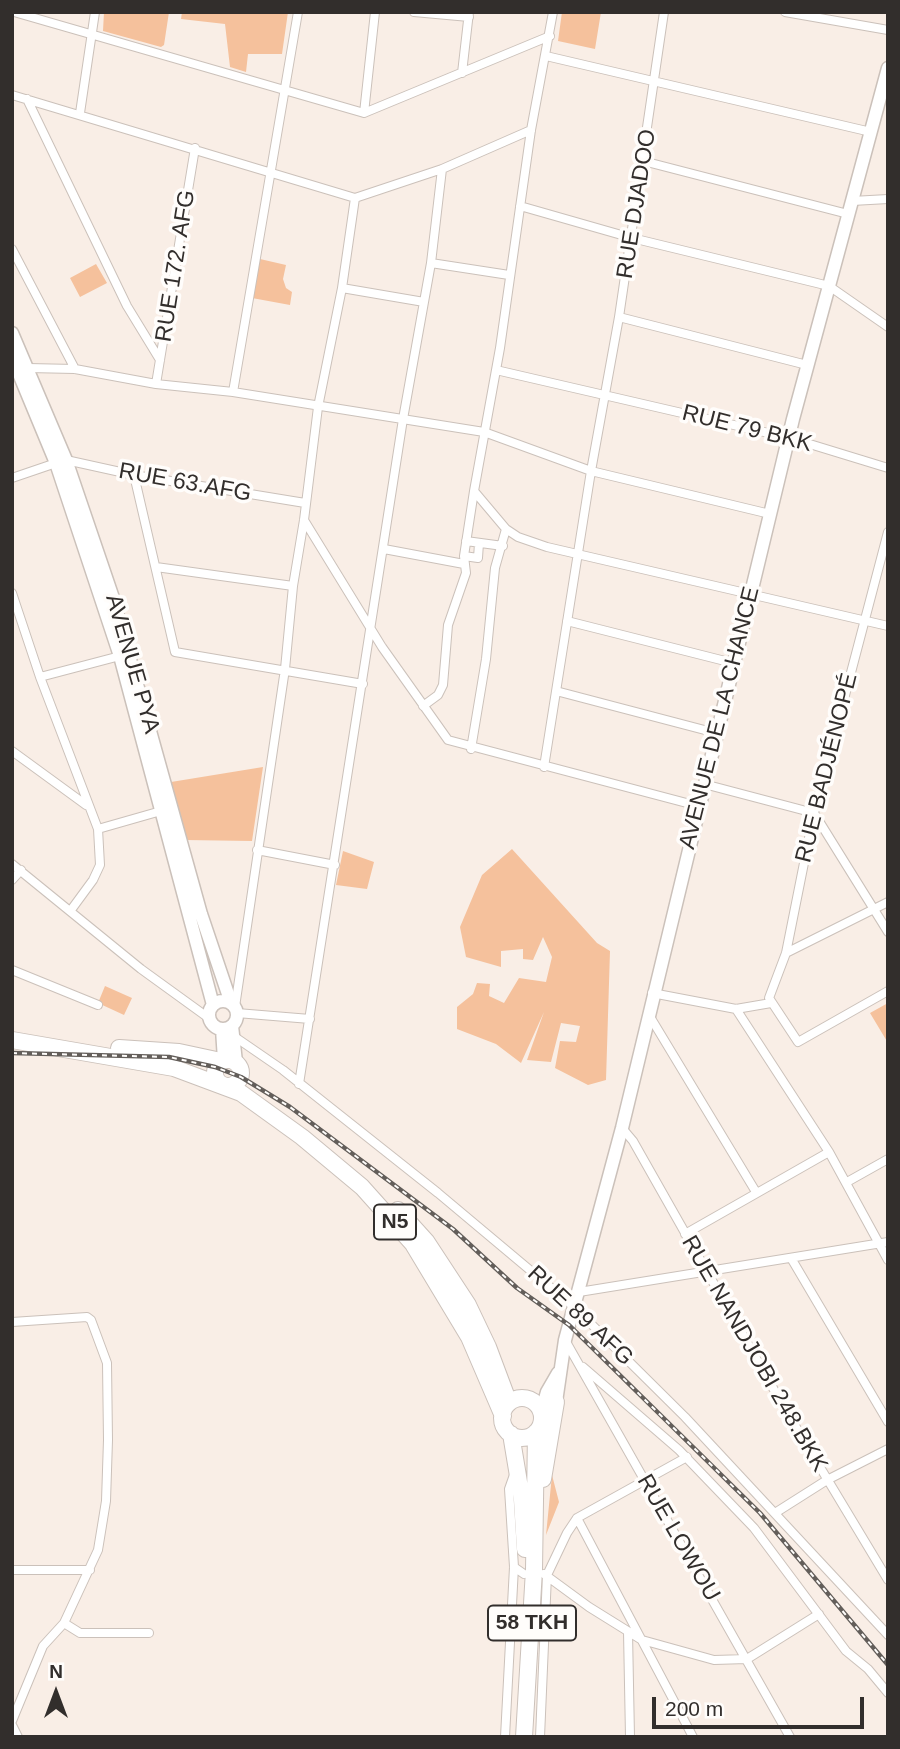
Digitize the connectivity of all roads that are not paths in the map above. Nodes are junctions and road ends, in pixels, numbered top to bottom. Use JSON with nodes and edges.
{"nodes":[{"id":1,"x":95,"y":12,"type":"edge"},
{"id":2,"x":298,"y":12,"type":"edge"},
{"id":3,"x":375,"y":12,"type":"edge"},
{"id":4,"x":414,"y":12,"type":"edge"},
{"id":5,"x":553,"y":12,"type":"edge"},
{"id":6,"x":664,"y":12,"type":"edge"},
{"id":7,"x":786,"y":12,"type":"edge"},
{"id":8,"x":16,"y":13,"type":"edge"},
{"id":9,"x":469,"y":14,"type":"edge"},
{"id":10,"x":808,"y":14,"type":"edge"},
{"id":11,"x":888,"y":30,"type":"edge"},
{"id":12,"x":92,"y":34,"type":"junction"},
{"id":13,"x":550,"y":36,"type":"junction"},
{"id":14,"x":547,"y":56,"type":"junction"},
{"id":15,"x":888,"y":68,"type":"edge"},
{"id":16,"x":462,"y":73,"type":"junction"},
{"id":17,"x":654,"y":82,"type":"junction"},
{"id":18,"x":284,"y":90,"type":"junction"},
{"id":19,"x":12,"y":95,"type":"edge"},
{"id":20,"x":27,"y":99,"type":"junction"},
{"id":21,"x":80,"y":113,"type":"junction"},
{"id":22,"x":364,"y":113,"type":"junction"},
{"id":23,"x":531,"y":130,"type":"junction"},
{"id":24,"x":870,"y":132,"type":"junction"},
{"id":25,"x":195,"y":148,"type":"junction"},
{"id":26,"x":643,"y":161,"type":"junction"},
{"id":27,"x":442,"y":169,"type":"junction"},
{"id":28,"x":271,"y":173,"type":"junction"},
{"id":29,"x":355,"y":198,"type":"junction"},
{"id":30,"x":888,"y":199,"type":"edge"},
{"id":31,"x":520,"y":206,"type":"junction"},
{"id":32,"x":850,"y":207,"type":"junction"},
{"id":33,"x":632,"y":238,"type":"junction"},
{"id":34,"x":12,"y":249,"type":"edge"},
{"id":35,"x":431,"y":263,"type":"junction"},
{"id":36,"x":509,"y":275,"type":"junction"},
{"id":37,"x":829,"y":286,"type":"junction"},
{"id":38,"x":342,"y":288,"type":"junction"},
{"id":39,"x":424,"y":302,"type":"junction"},
{"id":40,"x":619,"y":317,"type":"junction"},
{"id":41,"x":888,"y":327,"type":"edge"},
{"id":42,"x":12,"y":333,"type":"edge"},
{"id":43,"x":12,"y":357,"type":"edge"},
{"id":44,"x":160,"y":360,"type":"junction"},
{"id":45,"x":807,"y":365,"type":"junction"},
{"id":46,"x":24,"y":369,"type":"junction"},
{"id":47,"x":75,"y":369,"type":"junction"},
{"id":48,"x":496,"y":370,"type":"junction"},
{"id":49,"x":156,"y":384,"type":"junction"},
{"id":50,"x":233,"y":392,"type":"junction"},
{"id":51,"x":606,"y":394,"type":"junction"},
{"id":52,"x":318,"y":407,"type":"junction"},
{"id":53,"x":404,"y":419,"type":"junction"},
{"id":54,"x":484,"y":432,"type":"junction"},
{"id":55,"x":790,"y":438,"type":"junction"},
{"id":56,"x":61,"y":462,"type":"junction"},
{"id":57,"x":888,"y":468,"type":"edge"},
{"id":58,"x":591,"y":471,"type":"junction"},
{"id":59,"x":134,"y":475,"type":"junction"},
{"id":60,"x":12,"y":478,"type":"edge"},
{"id":61,"x":474,"y":491,"type":"junction"},
{"id":62,"x":305,"y":503,"type":"junction"},
{"id":63,"x":770,"y":514,"type":"junction"},
{"id":64,"x":304,"y":520,"type":"junction"},
{"id":65,"x":506,"y":529,"type":"junction"},
{"id":66,"x":888,"y":532,"type":"edge"},
{"id":67,"x":466,"y":541,"type":"junction"},
{"id":68,"x":480,"y":543,"type":"junction"},
{"id":69,"x":503,"y":546,"type":"junction"},
{"id":70,"x":384,"y":549,"type":"junction"},
{"id":71,"x":578,"y":554,"type":"junction"},
{"id":72,"x":464,"y":560,"type":"junction"},
{"id":73,"x":156,"y":567,"type":"junction"},
{"id":74,"x":293,"y":586,"type":"junction"},
{"id":75,"x":751,"y":592,"type":"junction"},
{"id":76,"x":12,"y":593,"type":"edge"},
{"id":77,"x":567,"y":621,"type":"junction"},
{"id":78,"x":864,"y":621,"type":"junction"},
{"id":79,"x":888,"y":626,"type":"edge"},
{"id":80,"x":370,"y":627,"type":"junction"},
{"id":81,"x":120,"y":656,"type":"junction"},
{"id":82,"x":733,"y":663,"type":"junction"},
{"id":83,"x":285,"y":669,"type":"junction"},
{"id":84,"x":40,"y":677,"type":"junction"},
{"id":85,"x":363,"y":684,"type":"junction"},
{"id":86,"x":556,"y":691,"type":"junction"},
{"id":87,"x":423,"y":706,"type":"junction"},
{"id":88,"x":716,"y":733,"type":"junction"},
{"id":89,"x":471,"y":749,"type":"junction"},
{"id":90,"x":12,"y":751,"type":"edge"},
{"id":91,"x":544,"y":767,"type":"junction"},
{"id":92,"x":704,"y":784,"type":"junction"},
{"id":93,"x":86,"y":805,"type":"junction"},
{"id":94,"x":698,"y":806,"type":"junction"},
{"id":95,"x":161,"y":811,"type":"junction"},
{"id":96,"x":814,"y":813,"type":"junction"},
{"id":97,"x":98,"y":829,"type":"junction"},
{"id":98,"x":257,"y":850,"type":"junction"},
{"id":99,"x":12,"y":864,"type":"edge"},
{"id":100,"x":335,"y":865,"type":"junction"},
{"id":101,"x":21,"y":870,"type":"junction"},
{"id":102,"x":12,"y":880,"type":"edge"},
{"id":103,"x":888,"y":901,"type":"edge"},
{"id":104,"x":71,"y":910,"type":"junction"},
{"id":105,"x":874,"y":910,"type":"junction"},
{"id":106,"x":888,"y":932,"type":"edge"},
{"id":107,"x":786,"y":953,"type":"junction"},
{"id":108,"x":12,"y":970,"type":"edge"},
{"id":109,"x":888,"y":991,"type":"edge"},
{"id":110,"x":652,"y":993,"type":"junction"},
{"id":111,"x":771,"y":1003,"type":"junction"},
{"id":112,"x":98,"y":1005,"type":"dead end"},
{"id":113,"x":234,"y":1008,"type":"junction"},
{"id":114,"x":736,"y":1009,"type":"junction"},
{"id":115,"x":208,"y":1011,"type":"junction"},
{"id":116,"x":648,"y":1012,"type":"junction"},
{"id":117,"x":310,"y":1019,"type":"junction"},
{"id":118,"x":12,"y":1031,"type":"edge"},
{"id":119,"x":230,"y":1031,"type":"junction"},
{"id":120,"x":12,"y":1040,"type":"edge"},
{"id":121,"x":227,"y":1061,"type":"junction"},
{"id":122,"x":239,"y":1080,"type":"junction"},
{"id":123,"x":299,"y":1083,"type":"junction"},
{"id":124,"x":221,"y":1084,"type":"junction"},
{"id":125,"x":622,"y":1128,"type":"junction"},
{"id":126,"x":829,"y":1152,"type":"junction"},
{"id":127,"x":888,"y":1159,"type":"edge"},
{"id":128,"x":847,"y":1182,"type":"junction"},
{"id":129,"x":756,"y":1192,"type":"junction"},
{"id":130,"x":685,"y":1234,"type":"junction"},
{"id":131,"x":884,"y":1242,"type":"edge"},
{"id":132,"x":791,"y":1258,"type":"junction"},
{"id":133,"x":888,"y":1260,"type":"edge"},
{"id":134,"x":707,"y":1272,"type":"junction"},
{"id":135,"x":579,"y":1292,"type":"junction"},
{"id":136,"x":574,"y":1307,"type":"junction"},
{"id":137,"x":12,"y":1322,"type":"edge"},
{"id":138,"x":565,"y":1339,"type":"junction"},
{"id":139,"x":579,"y":1365,"type":"junction"},
{"id":140,"x":561,"y":1370,"type":"junction"},
{"id":141,"x":556,"y":1402,"type":"junction"},
{"id":142,"x":506,"y":1409,"type":"junction"},
{"id":143,"x":540,"y":1422,"type":"junction"},
{"id":144,"x":888,"y":1422,"type":"edge"},
{"id":145,"x":510,"y":1434,"type":"junction"},
{"id":146,"x":888,"y":1449,"type":"edge"},
{"id":147,"x":687,"y":1457,"type":"junction"},
{"id":148,"x":516,"y":1468,"type":"junction"},
{"id":149,"x":827,"y":1480,"type":"junction"},
{"id":150,"x":646,"y":1482,"type":"junction"},
{"id":151,"x":536,"y":1509,"type":"junction"},
{"id":152,"x":775,"y":1513,"type":"junction"},
{"id":153,"x":577,"y":1518,"type":"junction"},
{"id":154,"x":12,"y":1570,"type":"edge"},
{"id":155,"x":90,"y":1570,"type":"junction"},
{"id":156,"x":530,"y":1572,"type":"junction"},
{"id":157,"x":888,"y":1580,"type":"edge"},
{"id":158,"x":819,"y":1614,"type":"junction"},
{"id":159,"x":64,"y":1623,"type":"junction"},
{"id":160,"x":628,"y":1632,"type":"junction"},
{"id":161,"x":149,"y":1633,"type":"dead end"},
{"id":162,"x":888,"y":1635,"type":"edge"},
{"id":163,"x":642,"y":1640,"type":"junction"},
{"id":164,"x":747,"y":1659,"type":"junction"},
{"id":165,"x":888,"y":1693,"type":"edge"},
{"id":166,"x":12,"y":1723,"type":"edge"},
{"id":167,"x":18,"y":1737,"type":"edge"},
{"id":168,"x":505,"y":1737,"type":"edge"},
{"id":169,"x":516,"y":1737,"type":"edge"},
{"id":170,"x":524,"y":1737,"type":"edge"},
{"id":171,"x":540,"y":1737,"type":"edge"},
{"id":172,"x":630,"y":1737,"type":"edge"},
{"id":173,"x":693,"y":1737,"type":"edge"},
{"id":174,"x":790,"y":1737,"type":"edge"}],
"edges":[{"from":1,"to":12,"type":"street"},
{"from":2,"to":18,"type":"street"},
{"from":3,"to":22,"type":"street"},
{"from":4,"to":9,"type":"street"},
{"from":5,"to":13,"type":"street"},
{"from":6,"to":17,"type":"street","name":"RUE DJADOO"},
{"from":7,"to":10,"type":"street"},
{"from":8,"to":12,"type":"street"},
{"from":9,"to":16,"type":"street"},
{"from":10,"to":11,"type":"street"},
{"from":12,"to":18,"type":"street"},
{"from":12,"to":21,"type":"street"},
{"from":13,"to":14,"type":"street"},
{"from":13,"to":16,"type":"street"},
{"from":14,"to":17,"type":"street"},
{"from":14,"to":23,"type":"street"},
{"from":15,"to":24,"type":"main road","name":"AVENUE DE LA CHANCE"},
{"from":16,"to":22,"type":"street"},
{"from":17,"to":24,"type":"street"},
{"from":17,"to":26,"type":"street","name":"RUE DJADOO"},
{"from":18,"to":22,"type":"street"},
{"from":18,"to":28,"type":"street"},
{"from":19,"to":20,"type":"street"},
{"from":20,"to":21,"type":"street"},
{"from":20,"to":44,"type":"street"},
{"from":21,"to":25,"type":"street"},
{"from":23,"to":27,"type":"street"},
{"from":23,"to":31,"type":"street"},
{"from":24,"to":32,"type":"main road","name":"AVENUE DE LA CHANCE"},
{"from":25,"to":28,"type":"street"},
{"from":25,"to":44,"type":"street","name":"RUE 172. AFG"},
{"from":26,"to":32,"type":"street"},
{"from":26,"to":33,"type":"street","name":"RUE DJADOO"},
{"from":27,"to":29,"type":"street"},
{"from":27,"to":35,"type":"street"},
{"from":28,"to":29,"type":"street"},
{"from":28,"to":50,"type":"street"},
{"from":29,"to":38,"type":"street"},
{"from":30,"to":32,"type":"street"},
{"from":31,"to":33,"type":"street"},
{"from":31,"to":36,"type":"street"},
{"from":32,"to":37,"type":"main road","name":"AVENUE DE LA CHANCE"},
{"from":33,"to":37,"type":"street"},
{"from":33,"to":40,"type":"street","name":"RUE DJADOO"},
{"from":34,"to":47,"type":"street"},
{"from":35,"to":36,"type":"street"},
{"from":35,"to":39,"type":"street"},
{"from":36,"to":48,"type":"street"},
{"from":37,"to":41,"type":"street"},
{"from":37,"to":45,"type":"main road","name":"AVENUE DE LA CHANCE"},
{"from":38,"to":39,"type":"street"},
{"from":38,"to":52,"type":"street"},
{"from":39,"to":53,"type":"street"},
{"from":40,"to":45,"type":"street"},
{"from":40,"to":51,"type":"street","name":"RUE DJADOO"},
{"from":42,"to":46,"type":"main road","name":"AVENUE PYA"},
{"from":43,"to":46,"type":"main road","name":"AVENUE PYA"},
{"from":44,"to":49,"type":"street","name":"RUE 172. AFG"},
{"from":45,"to":55,"type":"main road","name":"AVENUE DE LA CHANCE"},
{"from":46,"to":47,"type":"street"},
{"from":46,"to":56,"type":"main road","name":"AVENUE PYA"},
{"from":47,"to":49,"type":"street"},
{"from":48,"to":51,"type":"street","name":"RUE 79 BKK"},
{"from":48,"to":54,"type":"street"},
{"from":49,"to":50,"type":"street"},
{"from":50,"to":52,"type":"street"},
{"from":51,"to":55,"type":"street","name":"RUE 79 BKK"},
{"from":51,"to":58,"type":"street","name":"RUE DJADOO"},
{"from":52,"to":53,"type":"street"},
{"from":52,"to":62,"type":"street"},
{"from":53,"to":54,"type":"street"},
{"from":53,"to":70,"type":"street"},
{"from":54,"to":58,"type":"street"},
{"from":54,"to":61,"type":"street"},
{"from":55,"to":57,"type":"street","name":"RUE 79 BKK"},
{"from":55,"to":63,"type":"main road","name":"AVENUE DE LA CHANCE"},
{"from":56,"to":59,"type":"street","name":"RUE 63.AFG"},
{"from":56,"to":60,"type":"street"},
{"from":56,"to":81,"type":"main road","name":"AVENUE PYA"},
{"from":56,"to":113,"type":"main road","name":"AVENUE PYA"},
{"from":58,"to":63,"type":"street"},
{"from":58,"to":71,"type":"street","name":"RUE DJADOO"},
{"from":59,"to":62,"type":"street","name":"RUE 63.AFG"},
{"from":59,"to":73,"type":"street"},
{"from":61,"to":65,"type":"street"},
{"from":61,"to":67,"type":"street"},
{"from":62,"to":64,"type":"street"},
{"from":63,"to":75,"type":"main road","name":"AVENUE DE LA CHANCE"},
{"from":64,"to":74,"type":"street"},
{"from":64,"to":80,"type":"street"},
{"from":65,"to":69,"type":"street"},
{"from":65,"to":71,"type":"street"},
{"from":66,"to":78,"type":"street","name":"RUE BADJÉNOPÉ"},
{"from":67,"to":68,"type":"street"},
{"from":67,"to":72,"type":"street"},
{"from":68,"to":69,"type":"street"},
{"from":68,"to":72,"type":"street"},
{"from":69,"to":89,"type":"street"},
{"from":70,"to":72,"type":"street"},
{"from":70,"to":80,"type":"street"},
{"from":71,"to":75,"type":"street"},
{"from":71,"to":77,"type":"street","name":"RUE DJADOO"},
{"from":72,"to":87,"type":"street"},
{"from":73,"to":74,"type":"street"},
{"from":73,"to":83,"type":"street"},
{"from":74,"to":83,"type":"street"},
{"from":75,"to":78,"type":"street"},
{"from":75,"to":82,"type":"main road","name":"AVENUE DE LA CHANCE"},
{"from":76,"to":84,"type":"street"},
{"from":77,"to":82,"type":"street"},
{"from":77,"to":86,"type":"street","name":"RUE DJADOO"},
{"from":78,"to":79,"type":"street"},
{"from":78,"to":96,"type":"street","name":"RUE BADJÉNOPÉ"},
{"from":80,"to":85,"type":"street"},
{"from":80,"to":87,"type":"street"},
{"from":81,"to":84,"type":"street"},
{"from":81,"to":95,"type":"main road","name":"AVENUE PYA"},
{"from":82,"to":88,"type":"main road","name":"AVENUE DE LA CHANCE"},
{"from":83,"to":85,"type":"street"},
{"from":83,"to":98,"type":"street"},
{"from":84,"to":93,"type":"street"},
{"from":85,"to":100,"type":"street"},
{"from":86,"to":88,"type":"street"},
{"from":86,"to":91,"type":"street","name":"RUE DJADOO"},
{"from":87,"to":89,"type":"street"},
{"from":88,"to":92,"type":"main road","name":"AVENUE DE LA CHANCE"},
{"from":89,"to":91,"type":"street"},
{"from":90,"to":93,"type":"street"},
{"from":91,"to":94,"type":"street"},
{"from":92,"to":94,"type":"main road","name":"AVENUE DE LA CHANCE"},
{"from":92,"to":96,"type":"street"},
{"from":93,"to":97,"type":"street"},
{"from":94,"to":110,"type":"main road","name":"AVENUE DE LA CHANCE"},
{"from":95,"to":97,"type":"street"},
{"from":95,"to":115,"type":"main road","name":"AVENUE PYA"},
{"from":96,"to":105,"type":"street"},
{"from":96,"to":107,"type":"street","name":"RUE BADJÉNOPÉ"},
{"from":97,"to":104,"type":"street"},
{"from":98,"to":100,"type":"street"},
{"from":98,"to":113,"type":"street"},
{"from":99,"to":101,"type":"street"},
{"from":100,"to":117,"type":"street"},
{"from":101,"to":102,"type":"street"},
{"from":101,"to":104,"type":"street"},
{"from":103,"to":105,"type":"street"},
{"from":104,"to":115,"type":"street"},
{"from":105,"to":106,"type":"street"},
{"from":105,"to":107,"type":"street"},
{"from":107,"to":111,"type":"street","name":"RUE BADJÉNOPÉ"},
{"from":108,"to":112,"type":"street"},
{"from":109,"to":111,"type":"street"},
{"from":110,"to":114,"type":"street"},
{"from":110,"to":116,"type":"main road","name":"AVENUE DE LA CHANCE"},
{"from":111,"to":114,"type":"street"},
{"from":113,"to":115,"type":"main road"},
{"from":113,"to":117,"type":"street"},
{"from":113,"to":119,"type":"main road"},
{"from":114,"to":126,"type":"street"},
{"from":115,"to":119,"type":"main road"},
{"from":116,"to":125,"type":"main road","name":"AVENUE DE LA CHANCE"},
{"from":116,"to":129,"type":"street"},
{"from":117,"to":123,"type":"street"},
{"from":118,"to":121,"type":"highway"},
{"from":119,"to":121,"type":"main road"},
{"from":119,"to":123,"type":"street","name":"RUE 89 AFG"},
{"from":120,"to":124,"type":"highway","number":"N5"},
{"from":121,"to":122,"type":"highway"},
{"from":121,"to":124,"type":"highway"},
{"from":122,"to":124,"type":"highway"},
{"from":122,"to":142,"type":"highway"},
{"from":123,"to":136,"type":"street","name":"RUE 89 AFG"},
{"from":124,"to":142,"type":"highway","number":"N5"},
{"from":125,"to":130,"type":"street","name":"RUE NANDJOBI 248.BKK"},
{"from":125,"to":135,"type":"main road","name":"AVENUE DE LA CHANCE"},
{"from":126,"to":128,"type":"street"},
{"from":126,"to":129,"type":"street"},
{"from":127,"to":128,"type":"street"},
{"from":128,"to":131,"type":"street"},
{"from":129,"to":130,"type":"street"},
{"from":130,"to":134,"type":"street","name":"RUE NANDJOBI 248.BKK"},
{"from":131,"to":132,"type":"street"},
{"from":131,"to":133,"type":"street"},
{"from":132,"to":134,"type":"street"},
{"from":132,"to":144,"type":"street"},
{"from":134,"to":135,"type":"street"},
{"from":134,"to":149,"type":"street","name":"RUE NANDJOBI 248.BKK"},
{"from":135,"to":136,"type":"main road","name":"AVENUE DE LA CHANCE"},
{"from":136,"to":138,"type":"main road","name":"AVENUE DE LA CHANCE"},
{"from":136,"to":152,"type":"street","name":"RUE 89 AFG"},
{"from":137,"to":155,"type":"street"},
{"from":138,"to":139,"type":"street","name":"RUE LOWOU"},
{"from":138,"to":140,"type":"main road","name":"AVENUE DE LA CHANCE"},
{"from":139,"to":147,"type":"street"},
{"from":139,"to":150,"type":"street","name":"RUE LOWOU"},
{"from":140,"to":141,"type":"main road","name":"AVENUE DE LA CHANCE"},
{"from":140,"to":143,"type":"main road","name":"AVENUE DE LA CHANCE"},
{"from":141,"to":143,"type":"main road","name":"AVENUE DE LA CHANCE"},
{"from":141,"to":151,"type":"highway"},
{"from":142,"to":143,"type":"highway"},
{"from":142,"to":145,"type":"highway"},
{"from":143,"to":145,"type":"highway"},
{"from":143,"to":151,"type":"highway"},
{"from":145,"to":148,"type":"highway"},
{"from":146,"to":149,"type":"street"},
{"from":147,"to":150,"type":"street"},
{"from":147,"to":158,"type":"street"},
{"from":148,"to":156,"type":"highway","number":"58 TKH"},
{"from":148,"to":156,"type":"street"},
{"from":149,"to":152,"type":"street"},
{"from":149,"to":157,"type":"street","name":"RUE NANDJOBI 248.BKK"},
{"from":150,"to":153,"type":"street"},
{"from":150,"to":164,"type":"street","name":"RUE LOWOU"},
{"from":151,"to":156,"type":"highway","number":"58 TKH"},
{"from":152,"to":162,"type":"street","name":"RUE 89 AFG"},
{"from":153,"to":156,"type":"street"},
{"from":153,"to":163,"type":"street"},
{"from":154,"to":155,"type":"street"},
{"from":155,"to":159,"type":"street"},
{"from":156,"to":160,"type":"street"},
{"from":156,"to":168,"type":"street"},
{"from":156,"to":169,"type":"highway","number":"58 TKH"},
{"from":156,"to":170,"type":"highway","number":"58 TKH"},
{"from":156,"to":171,"type":"street"},
{"from":158,"to":164,"type":"street"},
{"from":158,"to":165,"type":"street"},
{"from":159,"to":161,"type":"street"},
{"from":159,"to":166,"type":"street"},
{"from":160,"to":163,"type":"street"},
{"from":160,"to":172,"type":"street"},
{"from":163,"to":164,"type":"street"},
{"from":163,"to":173,"type":"street"},
{"from":164,"to":174,"type":"street","name":"RUE LOWOU"},
{"from":166,"to":167,"type":"street"}]}
